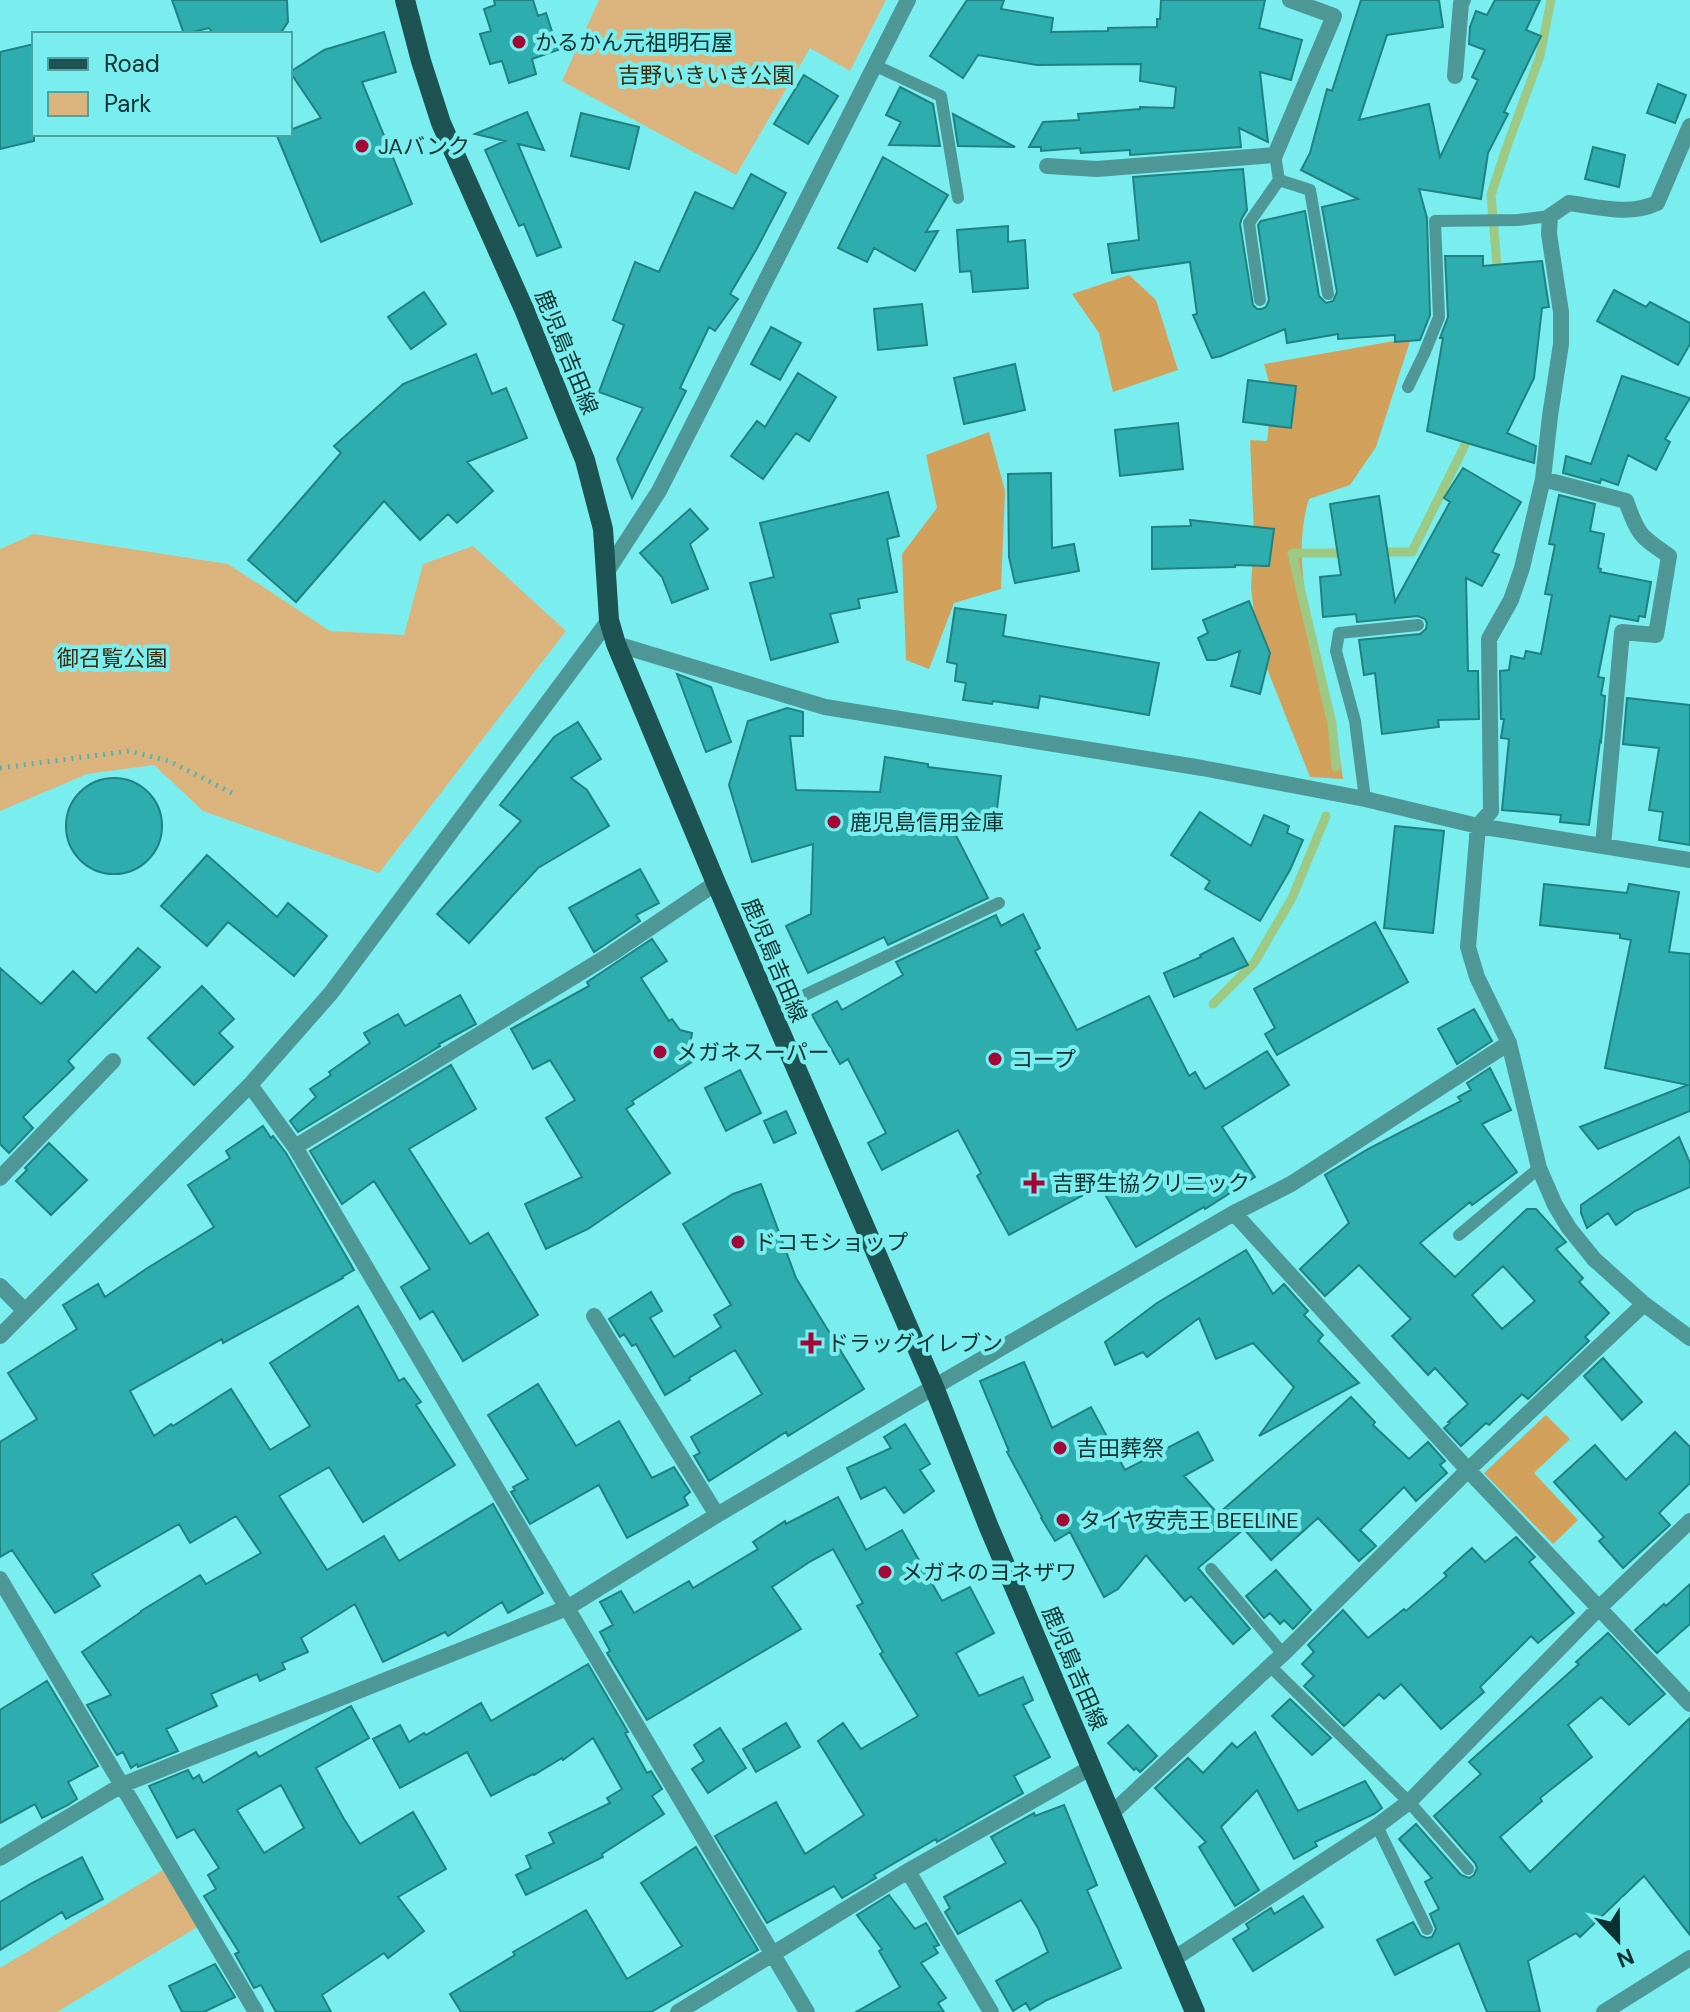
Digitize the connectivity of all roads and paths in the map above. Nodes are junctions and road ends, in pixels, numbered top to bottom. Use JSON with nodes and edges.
{"nodes":[{"id":1,"x":405,"y":0,"type":"edge"},
{"id":2,"x":908,"y":0,"type":"edge"},
{"id":3,"x":1290,"y":0,"type":"edge"},
{"id":4,"x":1463,"y":0,"type":"edge"},
{"id":5,"x":874,"y":65,"type":"junction"},
{"id":6,"x":1455,"y":76,"type":"dead end"},
{"id":7,"x":1690,"y":126,"type":"edge"},
{"id":8,"x":1275,"y":155,"type":"junction"},
{"id":9,"x":1047,"y":166,"type":"dead end"},
{"id":10,"x":1279,"y":180,"type":"junction"},
{"id":11,"x":958,"y":198,"type":"dead end"},
{"id":12,"x":1550,"y":216,"type":"junction"},
{"id":13,"x":1328,"y":294,"type":"dead end"},
{"id":14,"x":1260,"y":300,"type":"dead end"},
{"id":15,"x":1408,"y":387,"type":"dead end"},
{"id":16,"x":1543,"y":479,"type":"junction"},
{"id":17,"x":606,"y":573,"type":"junction"},
{"id":18,"x":609,"y":620,"type":"junction"},
{"id":19,"x":1418,"y":625,"type":"dead end"},
{"id":20,"x":616,"y":644,"type":"junction"},
{"id":21,"x":0,"y":768,"type":"edge"},
{"id":22,"x":232,"y":793,"type":"dead end"},
{"id":23,"x":1365,"y":799,"type":"junction"},
{"id":24,"x":1478,"y":826,"type":"junction"},
{"id":25,"x":1603,"y":846,"type":"junction"},
{"id":26,"x":1690,"y":860,"type":"edge"},
{"id":27,"x":716,"y":883,"type":"junction"},
{"id":28,"x":999,"y":903,"type":"dead end"},
{"id":29,"x":771,"y":1011,"type":"junction"},
{"id":30,"x":1509,"y":1043,"type":"junction"},
{"id":31,"x":113,"y":1061,"type":"dead end"},
{"id":32,"x":250,"y":1085,"type":"junction"},
{"id":33,"x":295,"y":1147,"type":"junction"},
{"id":34,"x":1539,"y":1168,"type":"junction"},
{"id":35,"x":0,"y":1178,"type":"edge"},
{"id":36,"x":1234,"y":1213,"type":"junction"},
{"id":37,"x":1459,"y":1235,"type":"dead end"},
{"id":38,"x":0,"y":1286,"type":"edge"},
{"id":39,"x":1644,"y":1304,"type":"junction"},
{"id":40,"x":24,"y":1310,"type":"junction"},
{"id":41,"x":594,"y":1316,"type":"dead end"},
{"id":42,"x":0,"y":1336,"type":"edge"},
{"id":43,"x":1690,"y":1338,"type":"edge"},
{"id":44,"x":934,"y":1387,"type":"junction"},
{"id":45,"x":1468,"y":1470,"type":"junction"},
{"id":46,"x":717,"y":1515,"type":"junction"},
{"id":47,"x":1690,"y":1521,"type":"edge"},
{"id":48,"x":1211,"y":1569,"type":"dead end"},
{"id":49,"x":0,"y":1579,"type":"edge"},
{"id":50,"x":1600,"y":1607,"type":"junction"},
{"id":51,"x":567,"y":1608,"type":"junction"},
{"id":52,"x":1283,"y":1654,"type":"junction"},
{"id":53,"x":1270,"y":1666,"type":"junction"},
{"id":54,"x":1690,"y":1704,"type":"edge"},
{"id":55,"x":1092,"y":1767,"type":"junction"},
{"id":56,"x":122,"y":1785,"type":"junction"},
{"id":57,"x":1409,"y":1802,"type":"junction"},
{"id":58,"x":1112,"y":1813,"type":"junction"},
{"id":59,"x":1377,"y":1826,"type":"junction"},
{"id":60,"x":0,"y":1858,"type":"edge"},
{"id":61,"x":1468,"y":1869,"type":"dead end"},
{"id":62,"x":908,"y":1871,"type":"junction"},
{"id":63,"x":1427,"y":1929,"type":"dead end"},
{"id":64,"x":773,"y":1955,"type":"junction"},
{"id":65,"x":1690,"y":1958,"type":"edge"},
{"id":66,"x":1172,"y":1960,"type":"junction"},
{"id":67,"x":256,"y":2012,"type":"edge"},
{"id":68,"x":678,"y":2012,"type":"edge"},
{"id":69,"x":807,"y":2012,"type":"edge"},
{"id":70,"x":991,"y":2012,"type":"edge"},
{"id":71,"x":1195,"y":2012,"type":"edge"},
{"id":72,"x":1604,"y":2012,"type":"edge"}],
"edges":[{"from":1,"to":17,"type":"main road","name":"鹿児島吉田線"},
{"from":2,"to":5,"type":"street"},
{"from":3,"to":8,"type":"street"},
{"from":4,"to":6,"type":"street"},
{"from":5,"to":11,"type":"lane"},
{"from":5,"to":17,"type":"street"},
{"from":7,"to":12,"type":"street"},
{"from":8,"to":9,"type":"street"},
{"from":8,"to":10,"type":"lane"},
{"from":10,"to":13,"type":"lane"},
{"from":10,"to":14,"type":"lane"},
{"from":12,"to":15,"type":"lane"},
{"from":12,"to":16,"type":"street"},
{"from":16,"to":24,"type":"street"},
{"from":16,"to":25,"type":"street"},
{"from":17,"to":18,"type":"main road","name":"鹿児島吉田線"},
{"from":18,"to":20,"type":"main road","name":"鹿児島吉田線"},
{"from":18,"to":32,"type":"street"},
{"from":19,"to":23,"type":"lane"},
{"from":20,"to":23,"type":"street"},
{"from":20,"to":27,"type":"main road","name":"鹿児島吉田線"},
{"from":21,"to":22,"type":"path"},
{"from":23,"to":24,"type":"street"},
{"from":24,"to":25,"type":"street"},
{"from":24,"to":30,"type":"street"},
{"from":25,"to":26,"type":"street"},
{"from":27,"to":29,"type":"main road","name":"鹿児島吉田線"},
{"from":27,"to":33,"type":"street"},
{"from":28,"to":29,"type":"lane"},
{"from":29,"to":44,"type":"main road","name":"鹿児島吉田線"},
{"from":30,"to":34,"type":"street"},
{"from":30,"to":36,"type":"street"},
{"from":31,"to":35,"type":"street"},
{"from":32,"to":33,"type":"street"},
{"from":32,"to":40,"type":"street"},
{"from":33,"to":51,"type":"street"},
{"from":34,"to":37,"type":"lane"},
{"from":34,"to":39,"type":"street"},
{"from":36,"to":44,"type":"street"},
{"from":36,"to":45,"type":"street"},
{"from":38,"to":40,"type":"street"},
{"from":39,"to":43,"type":"street"},
{"from":39,"to":45,"type":"street"},
{"from":40,"to":42,"type":"street"},
{"from":41,"to":46,"type":"street"},
{"from":44,"to":46,"type":"street"},
{"from":44,"to":55,"type":"main road","name":"鹿児島吉田線"},
{"from":45,"to":50,"type":"street"},
{"from":45,"to":52,"type":"street"},
{"from":46,"to":51,"type":"street"},
{"from":47,"to":50,"type":"street"},
{"from":48,"to":52,"type":"lane"},
{"from":49,"to":56,"type":"street"},
{"from":50,"to":54,"type":"street"},
{"from":50,"to":57,"type":"street"},
{"from":51,"to":56,"type":"street"},
{"from":51,"to":64,"type":"street"},
{"from":52,"to":53,"type":"street"},
{"from":53,"to":57,"type":"lane"},
{"from":53,"to":58,"type":"street"},
{"from":55,"to":58,"type":"main road","name":"鹿児島吉田線"},
{"from":55,"to":62,"type":"street"},
{"from":56,"to":60,"type":"street"},
{"from":56,"to":67,"type":"street"},
{"from":57,"to":59,"type":"street"},
{"from":57,"to":61,"type":"lane"},
{"from":58,"to":66,"type":"main road","name":"鹿児島吉田線"},
{"from":59,"to":63,"type":"lane"},
{"from":59,"to":66,"type":"street"},
{"from":62,"to":64,"type":"street"},
{"from":62,"to":70,"type":"street"},
{"from":64,"to":68,"type":"street"},
{"from":64,"to":69,"type":"street"},
{"from":65,"to":72,"type":"street"},
{"from":66,"to":71,"type":"main road","name":"鹿児島吉田線"}]}
